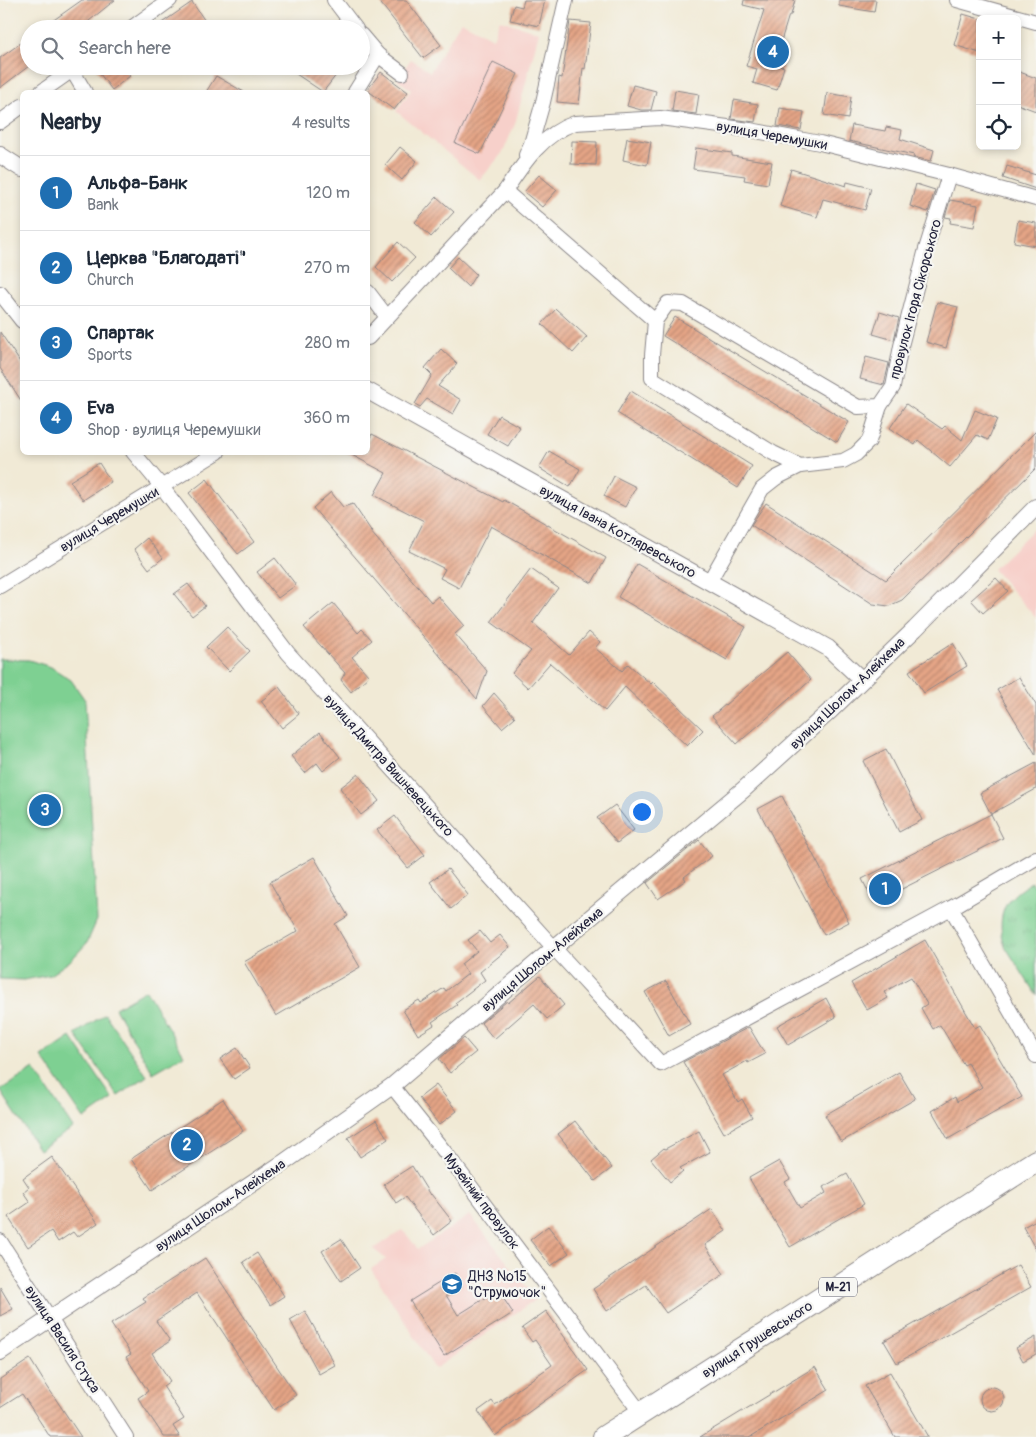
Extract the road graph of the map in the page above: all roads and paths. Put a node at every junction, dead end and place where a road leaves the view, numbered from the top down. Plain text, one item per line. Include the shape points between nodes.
1 (170, 0) edge
2 (334, 0) edge
3 (566, 0) edge
4 (957, 0) edge
5 (142, 20) edge
6 (349, 20) edge
7 (1036, 22) edge
8 (370, 46) edge
9 (378, 55) junction
10 (370, 68) edge
11 (402, 73) dead end
12 (65, 75) edge
13 (78, 75) edge
14 (366, 75) edge
15 (44, 90) edge
16 (84, 90) edge
17 (356, 90) edge
18 (20, 107) edge
19 (0, 122) edge
20 (0, 155) edge
21 (20, 168) edge
22 (519, 170) junction
23 (949, 176) junction
24 (505, 191) junction
25 (1036, 200) edge
26 (0, 293) edge
27 (370, 294) edge
28 (388, 317) junction
29 (20, 318) edge
30 (655, 321) junction
31 (370, 336) edge
32 (370, 392) edge
33 (880, 406) junction
34 (135, 455) edge
35 (213, 455) edge
36 (800, 466) junction
37 (162, 487) junction
38 (1036, 508) edge
39 (709, 582) junction
40 (0, 586) edge
41 (861, 679) junction
42 (1036, 858) edge
43 (951, 908) junction
44 (554, 948) junction
45 (1036, 1056) edge
46 (392, 1086) junction
47 (1036, 1160) edge
48 (0, 1241) edge
49 (50, 1319) junction
50 (0, 1352) edge
51 (641, 1413) junction
52 (126, 1437) edge
53 (604, 1437) edge

1 - 5 street
2 - 6 street
3 - 22 street, вулиця Черемушки via 536,127
4 - 7 street
8 - 9 street
9 - 10 street
9 - 11 street
12 - 15 street
13 - 16 street
14 - 17 street
18 - 19 street
20 - 21 street
22 - 23 street, вулиця Черемушки via 550,135 575,123 660,118 820,143
22 - 24 street, вулиця Черемушки
23 - 25 street, вулиця Черемушки
23 - 33 street, провулок Ігоря Сікорського via 926,249 892,387
24 - 28 street, вулиця Черемушки
24 - 30 street
26 - 29 street
27 - 28 street
28 - 31 street, вулиця Черемушки
30 - 33 street via 668,303 683,304 858,407
30 - 36 street via 652,378 773,453
32 - 39 street, вулиця Івана Котляревського
33 - 36 street, провулок Ігоря Сікорського via 869,441 856,454 843,461
34 - 37 street, вулиця Дмитра Вишневецького
35 - 37 street, вулиця Черемушки
36 - 39 street via 762,489
37 - 40 street, вулиця Черемушки
37 - 44 street, вулиця Дмитра Вишневецького via 288,653
38 - 41 street, вулиця Шолом-Алейхема
39 - 41 street, вулиця Івана Котляревського via 828,648
41 - 44 street, вулиця Шолом-Алейхема via 743,790
42 - 43 street
43 - 44 street, вулиця Дмитра Вишневецького via 661,1064
43 - 45 street
44 - 46 street, вулиця Шолом-Алейхема
46 - 49 street, вулиця Шолом-Алейхема
46 - 51 street, Музейний провулок
47 - 51 highway, вулиця Грушевського / М-21
48 - 49 street, вулиця Василя Стуса
49 - 50 street, вулиця Шолом-Алейхема
49 - 52 street, вулиця Василя Стуса
51 - 53 highway, вулиця Грушевського / М-21

